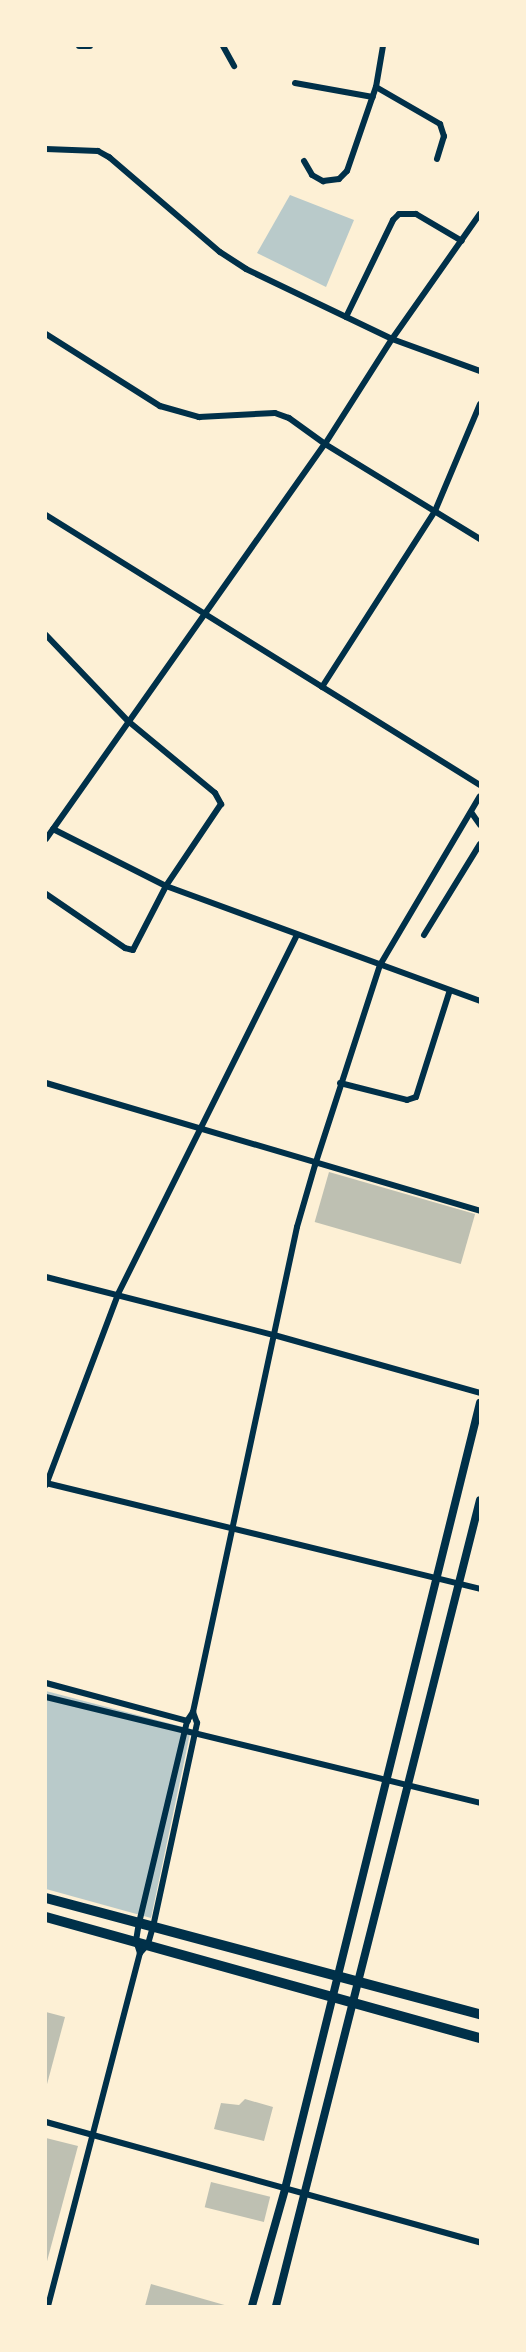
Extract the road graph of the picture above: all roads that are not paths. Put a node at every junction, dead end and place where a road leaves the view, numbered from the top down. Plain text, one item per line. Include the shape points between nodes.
1 (79, 46) edge
2 (90, 46) edge
3 (223, 46) edge
4 (383, 46) edge
5 (234, 66) dead end
6 (295, 83) dead end
7 (376, 87) junction
8 (373, 97) junction
9 (46, 149) edge
10 (437, 159) dead end
11 (304, 161) dead end
12 (481, 215) edge
13 (461, 241) junction
14 (346, 317) junction
15 (46, 334) edge
16 (393, 338) junction
17 (481, 371) edge
18 (481, 404) edge
19 (325, 444) junction
20 (435, 510) junction
21 (46, 515) edge
22 (481, 539) edge
23 (205, 614) junction
24 (46, 635) edge
25 (322, 687) junction
26 (128, 721) junction
27 (481, 785) edge
28 (481, 796) edge
29 (471, 812) junction
30 (481, 825) edge
31 (53, 829) junction
32 (46, 839) edge
33 (481, 844) edge
34 (166, 886) junction
35 (46, 894) edge
36 (424, 935) dead end
37 (296, 937) junction
38 (380, 965) junction
39 (450, 990) junction
40 (481, 1001) edge
41 (46, 1083) edge
42 (340, 1083) junction
43 (201, 1131) junction
44 (315, 1165) junction
45 (481, 1210) edge
46 (46, 1276) edge
47 (118, 1294) junction
48 (274, 1335) junction
49 (481, 1393) edge
50 (481, 1403) edge
51 (46, 1484) edge
52 (481, 1500) edge
53 (231, 1530) junction
54 (434, 1578) junction
55 (461, 1584) junction
56 (481, 1589) edge
57 (46, 1683) edge
58 (46, 1697) edge
59 (193, 1712) junction
60 (187, 1721) junction
61 (197, 1723) junction
62 (185, 1732) junction
63 (194, 1734) junction
64 (387, 1778) junction
65 (411, 1784) junction
66 (481, 1802) edge
67 (162, 1828) junction
68 (174, 1830) junction
69 (46, 1898) edge
70 (46, 1917) edge
71 (139, 1923) junction
72 (153, 1927) junction
73 (136, 1941) junction
74 (148, 1944) junction
75 (140, 1953) junction
76 (338, 1975) junction
77 (357, 1979) junction
78 (332, 1996) junction
79 (352, 2001) junction
80 (481, 2014) edge
81 (481, 2038) edge
82 (46, 2122) edge
83 (94, 2134) junction
84 (285, 2189) junction
85 (303, 2193) junction
86 (481, 2242) edge
87 (48, 2306) edge
88 (252, 2306) edge
89 (276, 2306) edge

1 - 2 street
3 - 5 street
4 - 7 street
6 - 8 street
7 - 8 street
7 - 10 street via 440,124 444,136
8 - 11 street via 347,171 339,179 323,181 312,175
9 - 14 street via 98,151 109,157 220,252
12 - 13 street
13 - 14 street via 416,214 399,214
13 - 16 street
14 - 16 street
15 - 19 street via 160,405 199,417 282,415
16 - 17 street
16 - 19 street
18 - 20 street
19 - 20 street
19 - 23 street
20 - 22 street
20 - 25 street
21 - 23 street
23 - 25 street
23 - 26 street
24 - 26 street
25 - 27 street
26 - 31 street
26 - 34 street via 215,793 221,804
28 - 29 street
29 - 30 street
29 - 38 street
31 - 32 street
31 - 34 street
33 - 36 street
34 - 35 street via 133,950
34 - 37 street
37 - 38 street
37 - 43 street
38 - 39 street
38 - 42 street
39 - 40 street
39 - 42 street via 413,1100
41 - 43 street
42 - 44 street
43 - 44 street
43 - 47 street
44 - 45 street
44 - 48 street
46 - 47 street
47 - 48 street
47 - 51 street
48 - 49 street
48 - 53 street
50 - 54 street
51 - 53 street
52 - 55 street
53 - 54 street
53 - 59 street
54 - 55 street
54 - 64 street
55 - 56 street
55 - 65 street
57 - 60 street
58 - 62 street
59 - 60 street
59 - 61 street
60 - 61 street
60 - 62 street
61 - 63 street
62 - 63 street
62 - 67 street
63 - 64 street
63 - 68 street
64 - 65 street
64 - 76 street
65 - 66 street
65 - 77 street
67 - 68 street
67 - 71 street
68 - 72 street
69 - 71 main road
70 - 73 main road
71 - 72 main road
71 - 73 street
72 - 74 street
72 - 76 main road
73 - 74 main road
73 - 75 street
74 - 75 street
74 - 78 main road
75 - 83 street
76 - 77 main road
76 - 78 street
77 - 79 street
77 - 80 main road
78 - 79 main road
78 - 84 street
79 - 81 main road
79 - 85 street
82 - 83 street
83 - 84 street
83 - 87 street
84 - 85 street
84 - 88 street
85 - 86 street
85 - 89 street

